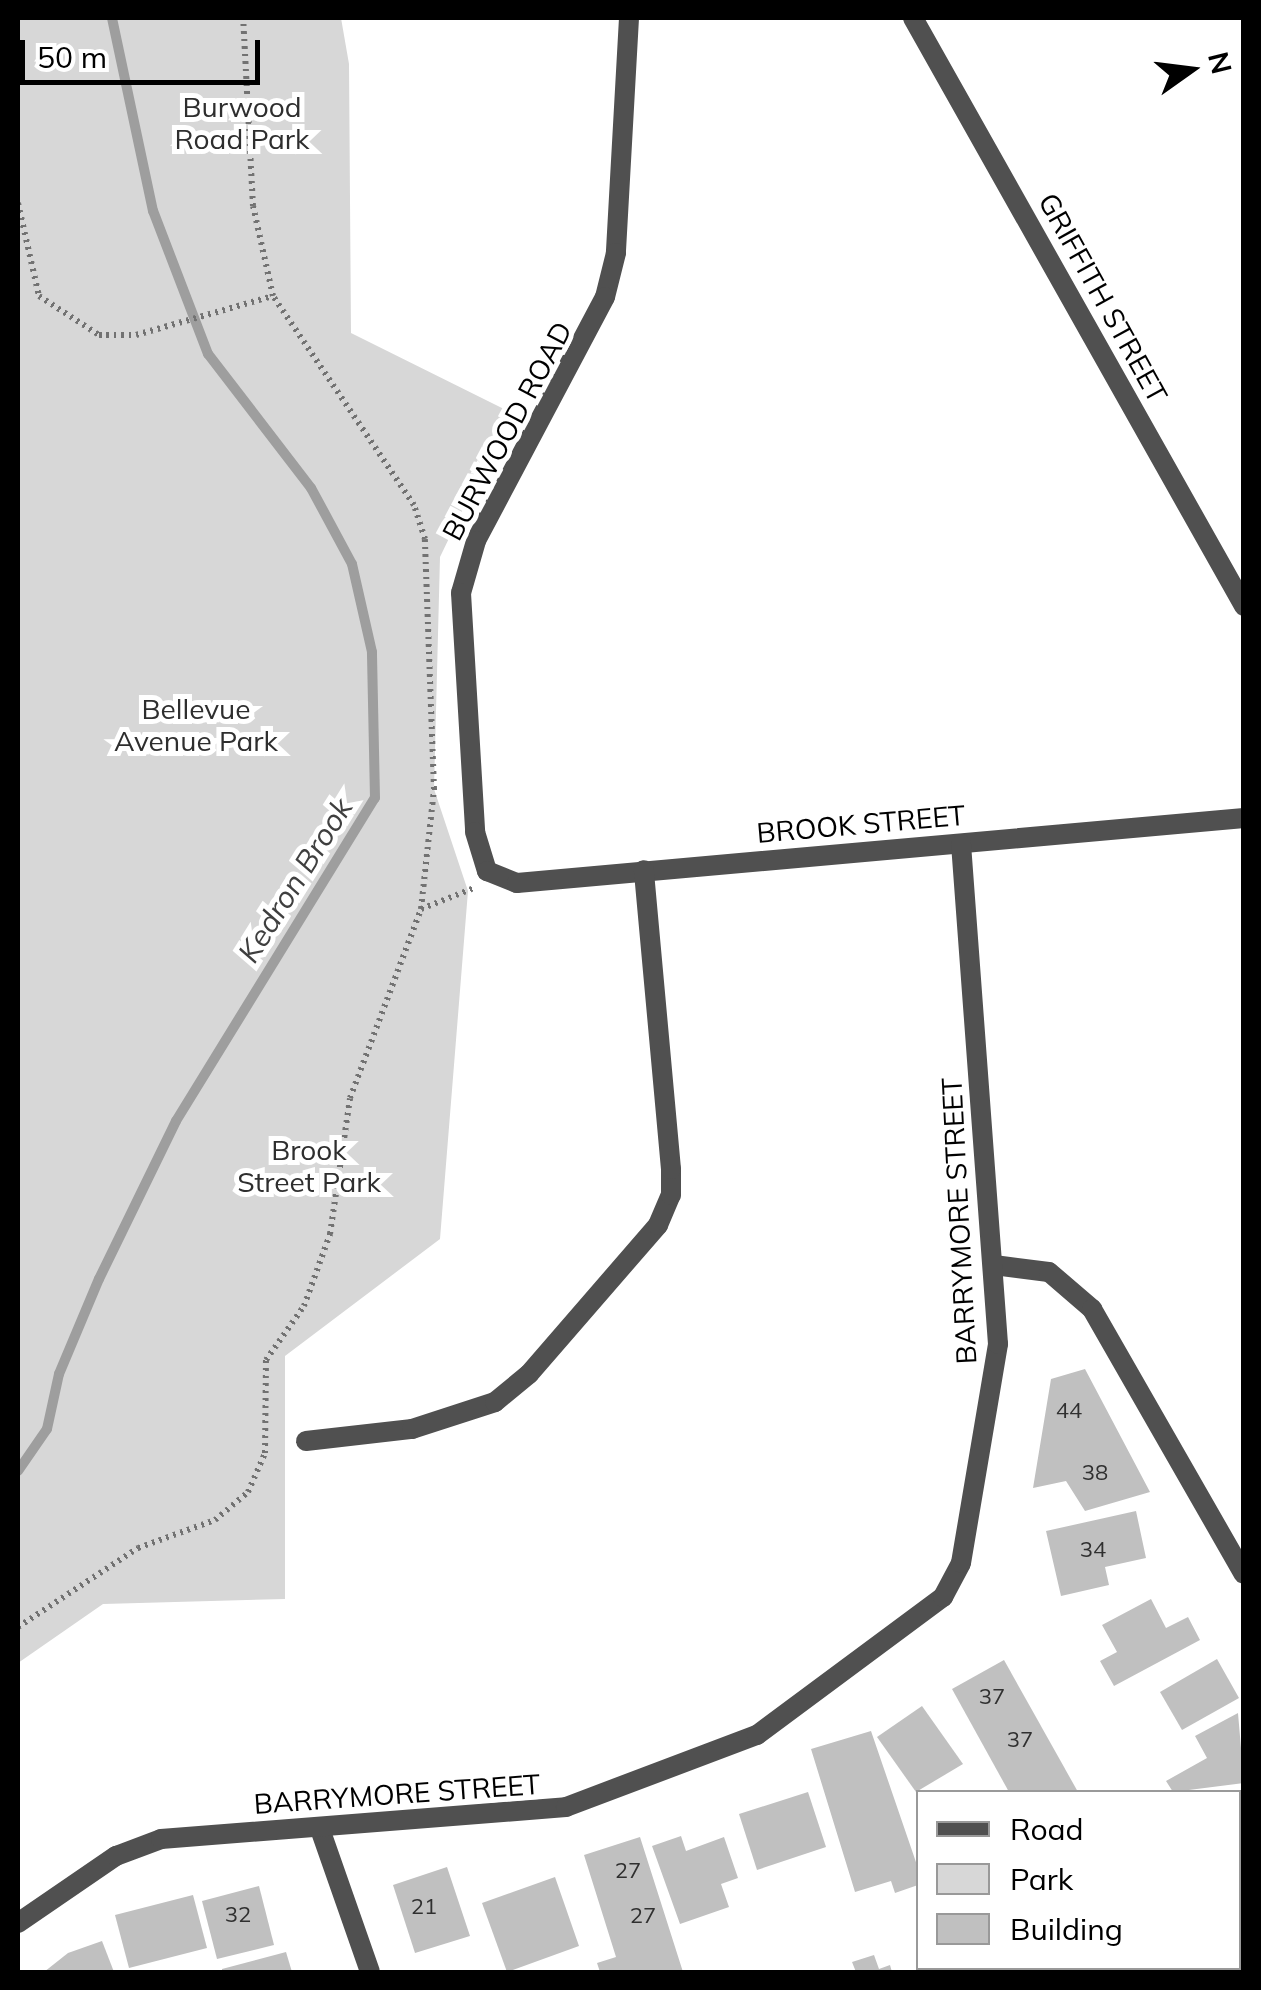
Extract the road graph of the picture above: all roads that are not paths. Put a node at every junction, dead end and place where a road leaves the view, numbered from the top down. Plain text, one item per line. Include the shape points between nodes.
1 (628, 18) edge
2 (913, 18) edge
3 (1244, 606) edge
4 (1244, 818) edge
5 (960, 844) junction
6 (644, 870) junction
7 (487, 871) joint
8 (994, 1265) junction
9 (306, 1441) dead end
10 (1244, 1574) edge
11 (320, 1829) junction
12 (18, 1923) edge
13 (370, 1972) edge

1 - 7 street, BURWOOD ROAD via 616,254 605,297 476,541 462,593 468,752
2 - 3 street, GRIFFITH STREET
4 - 5 street, BROOK STREET
5 - 6 street, BROOK STREET
5 - 8 street, BARRYMORE STREET
6 - 7 street, BROOK STREET via 518,883
6 - 9 street via 672,1169 672,1195 658,1226 529,1374 494,1402 412,1429
8 - 10 street via 1048,1272 1092,1310
8 - 11 street, BARRYMORE STREET via 996,1368 961,1563 934,1606 756,1734 566,1807
11 - 12 street, BARRYMORE STREET via 138,1846
11 - 13 street

